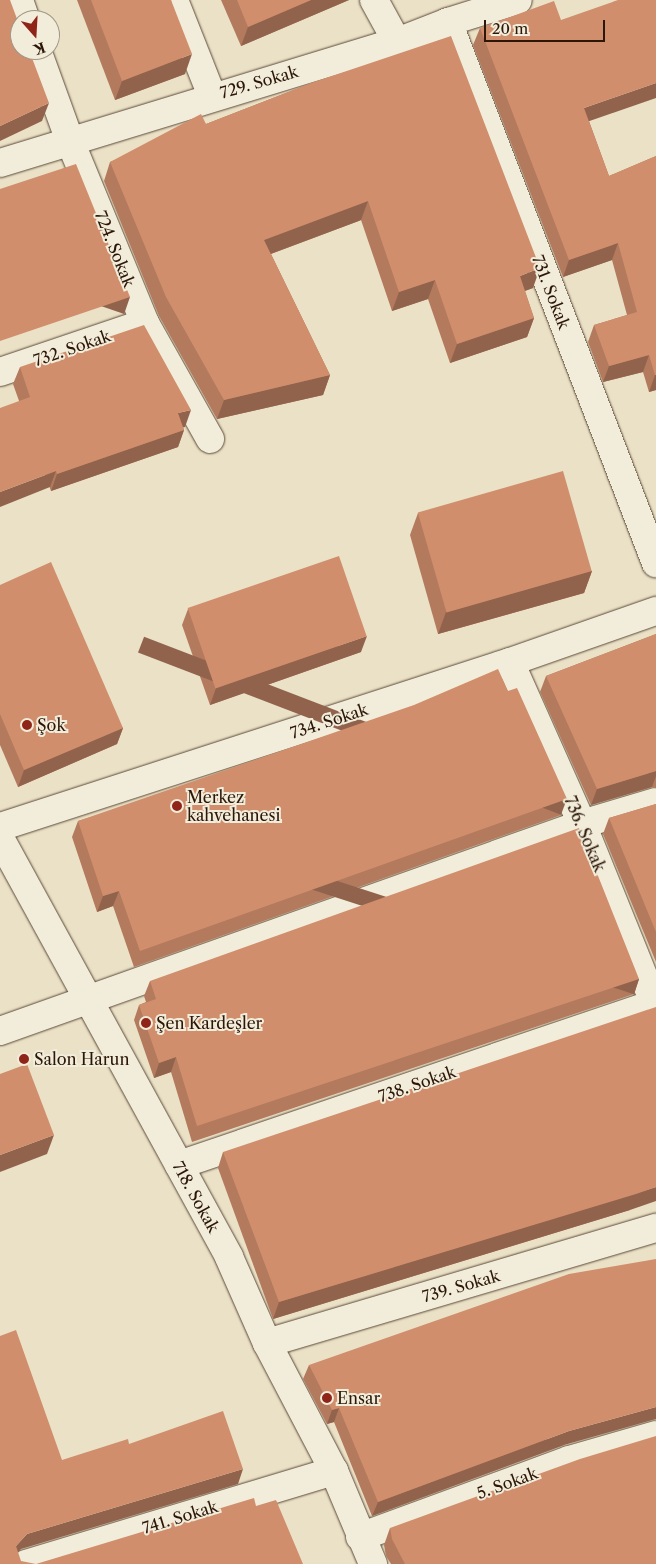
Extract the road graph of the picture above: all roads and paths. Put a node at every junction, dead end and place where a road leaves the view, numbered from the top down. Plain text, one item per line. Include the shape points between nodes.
1 (174, 0) edge
2 (374, 0) edge
3 (518, 0) edge
4 (448, 22) junction
5 (397, 42) junction
6 (41, 60) edge
7 (212, 96) junction
8 (70, 141) junction
9 (0, 163) edge
10 (145, 323) junction
11 (0, 372) edge
12 (210, 440) dead end
13 (656, 562) edge
14 (656, 611) edge
15 (510, 662) junction
16 (656, 802) edge
17 (582, 824) junction
18 (0, 827) edge
19 (0, 838) edge
20 (88, 1001) junction
21 (655, 1005) edge
22 (0, 1031) edge
23 (179, 1165) junction
24 (656, 1228) edge
25 (267, 1343) junction
26 (656, 1435) edge
27 (334, 1471) junction
28 (360, 1537) junction
29 (26, 1564) edge
30 (373, 1564) edge

1 - 7 street
2 - 5 street
3 - 4 street, 729. Sokak
4 - 5 street, 729. Sokak
4 - 13 street, 731. Sokak
5 - 7 street, 729. Sokak
6 - 8 street, 724. Sokak
7 - 8 street, 729. Sokak
8 - 9 street, 729. Sokak
8 - 10 street, 724. Sokak
10 - 11 street, 732. Sokak
10 - 12 street, 724. Sokak
14 - 15 street, 734. Sokak
15 - 17 street, 736. Sokak
15 - 18 street, 734. Sokak
16 - 17 street
17 - 20 street
17 - 21 street, 736. Sokak
19 - 20 street, 718. Sokak
20 - 22 street
20 - 23 street, 718. Sokak
21 - 23 street, 738. Sokak
23 - 25 street, 718. Sokak via 229,1257
24 - 25 street, 739. Sokak
25 - 27 street, 718. Sokak
26 - 28 street, 5. Sokak via 569,1460
27 - 28 street, 718. Sokak
27 - 29 street, 741. Sokak
28 - 30 street, 718. Sokak

